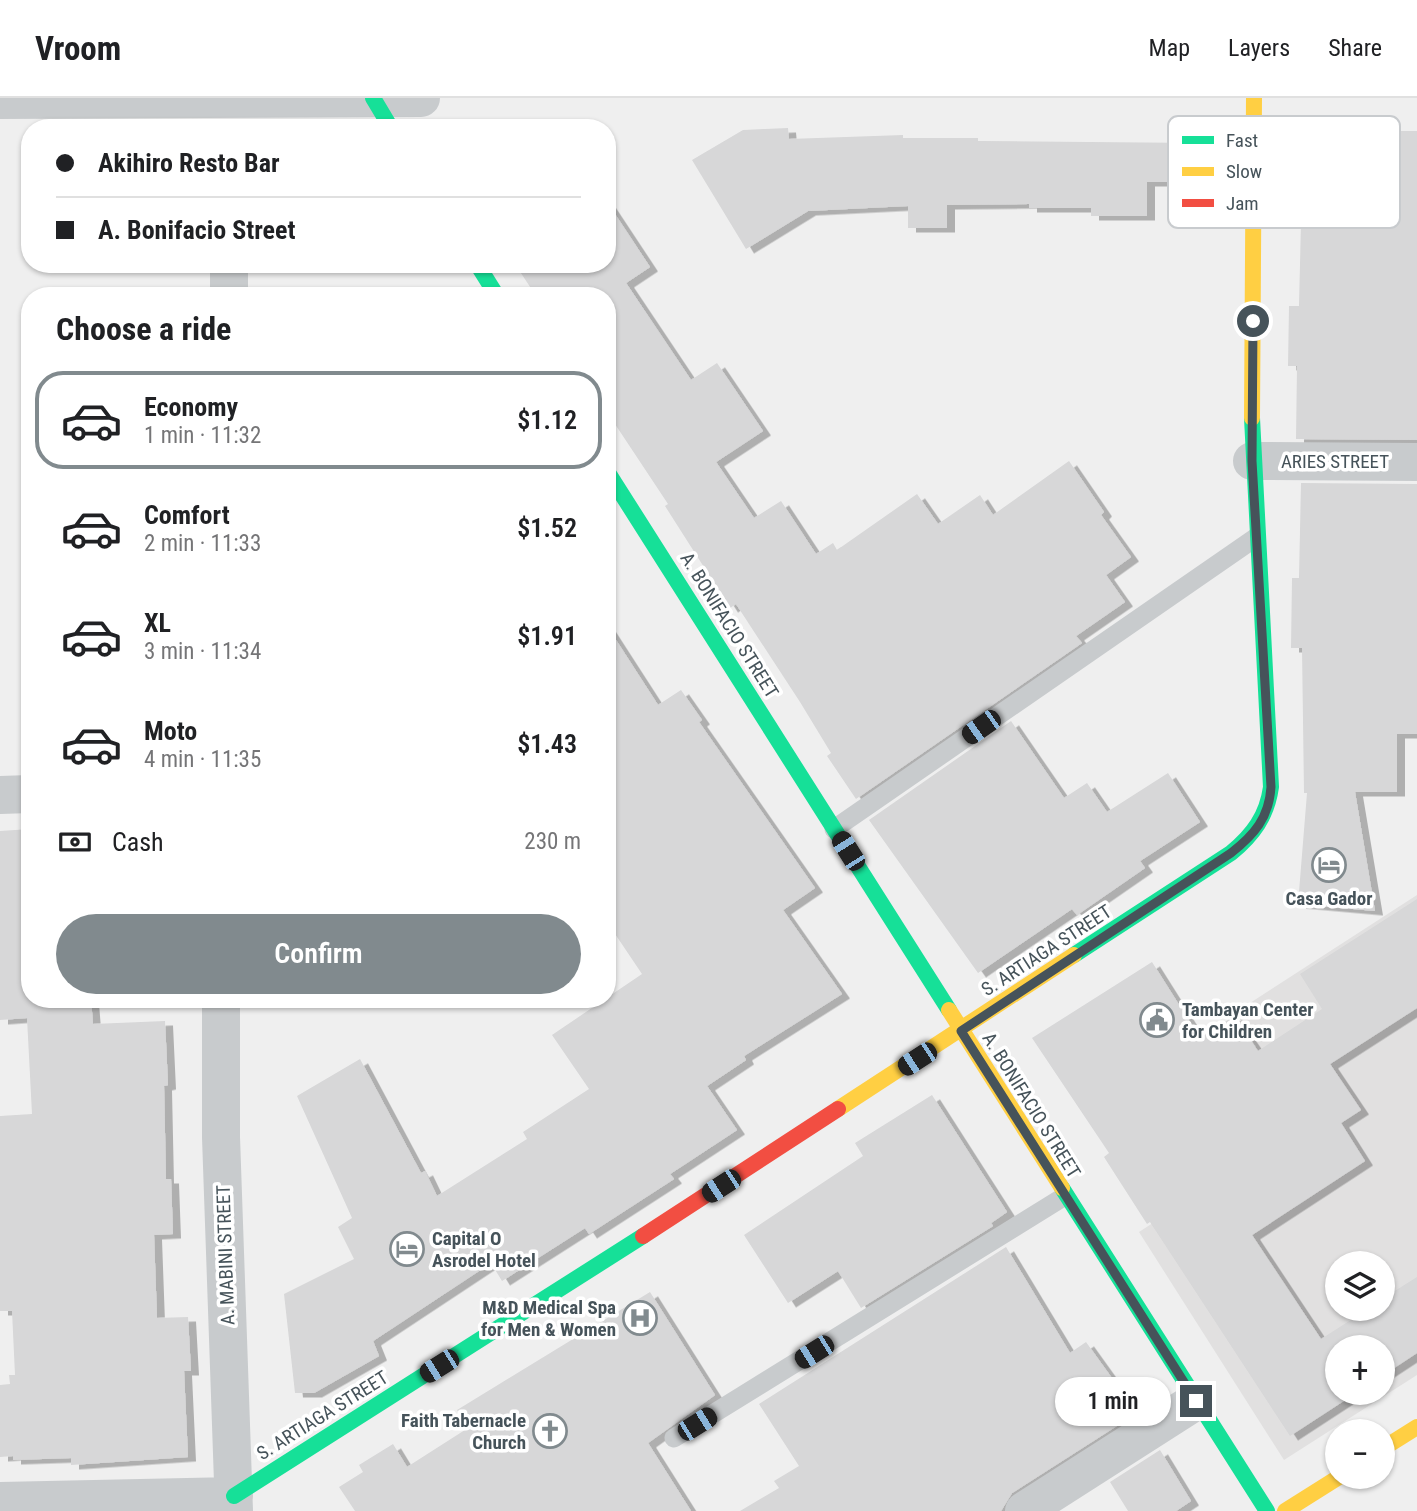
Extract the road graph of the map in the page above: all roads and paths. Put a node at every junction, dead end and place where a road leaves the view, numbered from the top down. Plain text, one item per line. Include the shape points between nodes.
1 (373, 98) edge
2 (421, 98) edge
3 (1254, 98) edge
4 (0, 100) edge
5 (233, 109) edge
6 (1254, 116) edge
7 (386, 119) edge
8 (1253, 228) edge
9 (1252, 461) junction
10 (1417, 462) edge
11 (616, 485) edge
12 (1255, 538) junction
13 (21, 794) edge
14 (0, 795) edge
15 (834, 829) junction
16 (220, 1008) edge
17 (961, 1031) junction
18 (1065, 1196) junction
19 (1196, 1401) junction
20 (1417, 1427) edge
21 (674, 1438) dead end
22 (1395, 1441) edge
23 (1325, 1486) edge
24 (0, 1501) edge
25 (234, 1503) edge
26 (1024, 1511) edge
27 (1267, 1511) edge
28 (1285, 1511) edge

1 - 2 street
1 - 5 street
1 - 7 street
3 - 6 street, S. ARTIAGA STREET
4 - 5 street
8 - 9 street, S. ARTIAGA STREET
9 - 10 street, ARIES STREET
9 - 12 street, S. ARTIAGA STREET
11 - 15 street, A. BONIFACIO STREET
12 - 15 lane
12 - 17 street, S. ARTIAGA STREET via 1271,787 1265,817 1231,853
13 - 14 street
15 - 17 street, A. BONIFACIO STREET
16 - 25 street, A. MABINI STREET
17 - 18 street, A. BONIFACIO STREET
17 - 25 street, S. ARTIAGA STREET
18 - 19 street, A. BONIFACIO STREET
18 - 21 lane
19 - 26 street
19 - 27 street, A. BONIFACIO STREET
20 - 22 street
23 - 28 street
24 - 25 street

